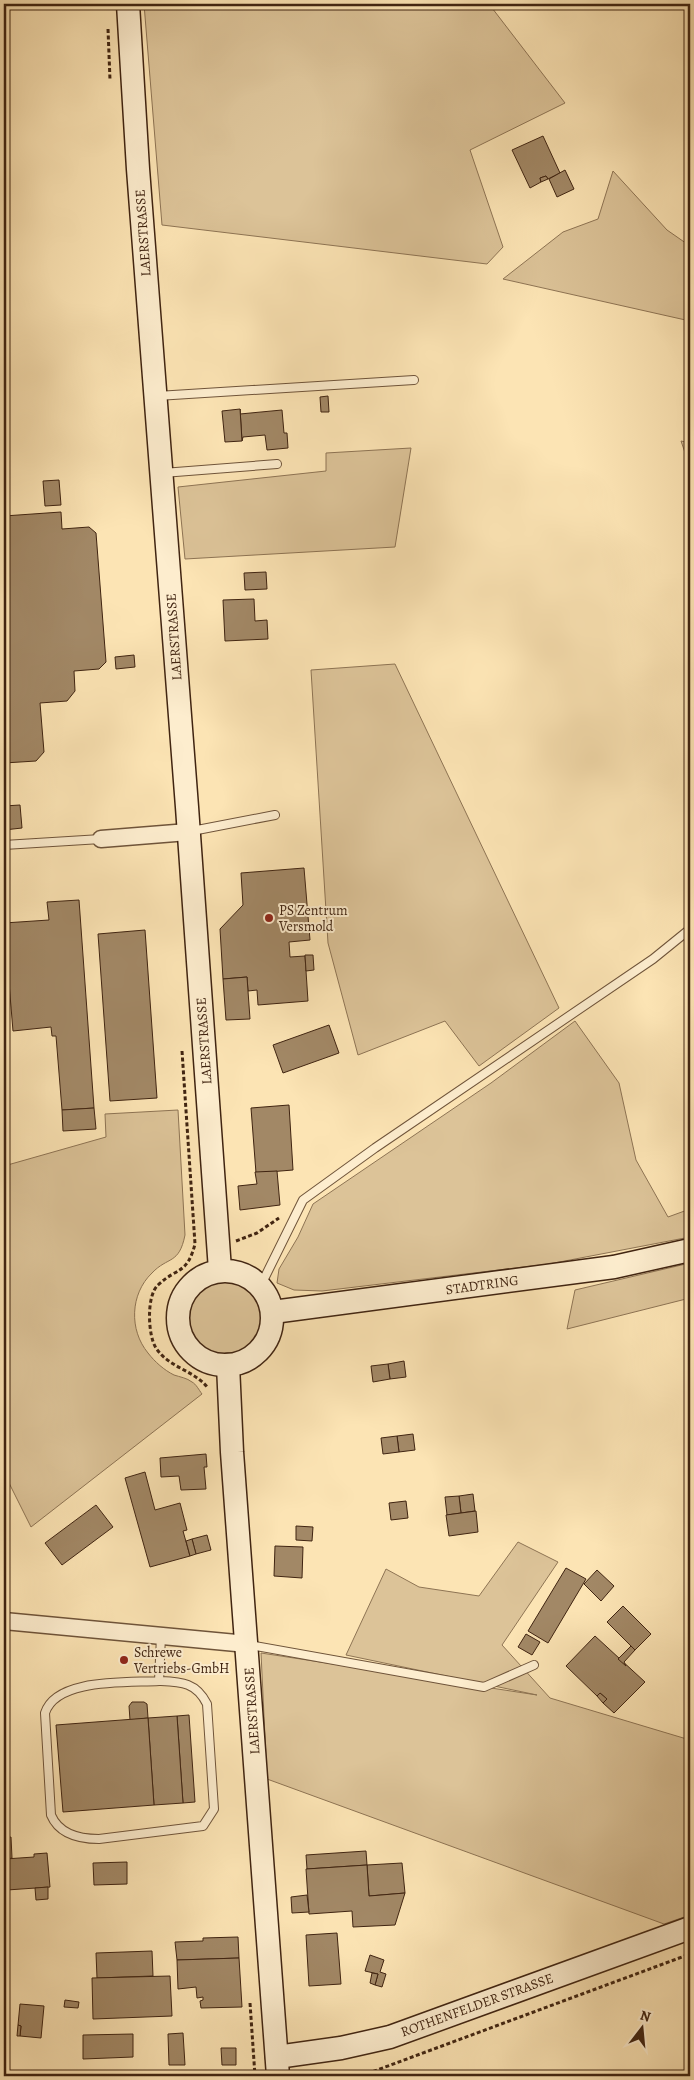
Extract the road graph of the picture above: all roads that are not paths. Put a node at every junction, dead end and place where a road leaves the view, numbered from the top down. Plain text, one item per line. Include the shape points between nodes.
1 (128, 4) edge
2 (414, 380) dead end
3 (155, 396) junction
4 (277, 464) dead end
5 (161, 473) junction
6 (276, 815) dead end
7 (188, 832) junction
8 (101, 839) joint
9 (4, 845) edge
10 (690, 928) edge
11 (690, 1250) edge
12 (220, 1270) junction
13 (261, 1285) junction
14 (273, 1312) junction
15 (228, 1365) junction
16 (4, 1621) edge
17 (161, 1636) junction
18 (247, 1644) junction
19 (534, 1665) dead end
20 (159, 1681) junction
21 (690, 1928) edge
22 (278, 2067) edge

1 - 3 main road, LAERSTRASSE
2 - 3 lane
3 - 5 main road, LAERSTRASSE
4 - 5 lane
5 - 7 main road, LAERSTRASSE
6 - 7 lane
7 - 8 street
7 - 12 main road, LAERSTRASSE
8 - 9 lane
10 - 13 lane via 653,959 303,1200
11 - 14 main road, STADTRING via 614,1267
12 - 13 main road via 243,1274
12 - 15 main road via 191,1284 182,1298 179,1327 191,1351 215,1364
13 - 14 main road via 270,1299
14 - 15 main road via 270,1334 262,1350 246,1361
15 - 18 main road, LAERSTRASSE
16 - 17 street
17 - 18 street
17 - 20 lane
18 - 19 lane via 484,1687
18 - 22 main road, LAERSTRASSE
20 - 20 lane via 192,1686 202,1693 207,1704 214,1809 209,1821 204,1826 99,1839 86,1839 54,1824 50,1815 47,1706 63,1692 78,1687
21 - 22 main road, ROTHENFELDER STRASSE via 390,2037

